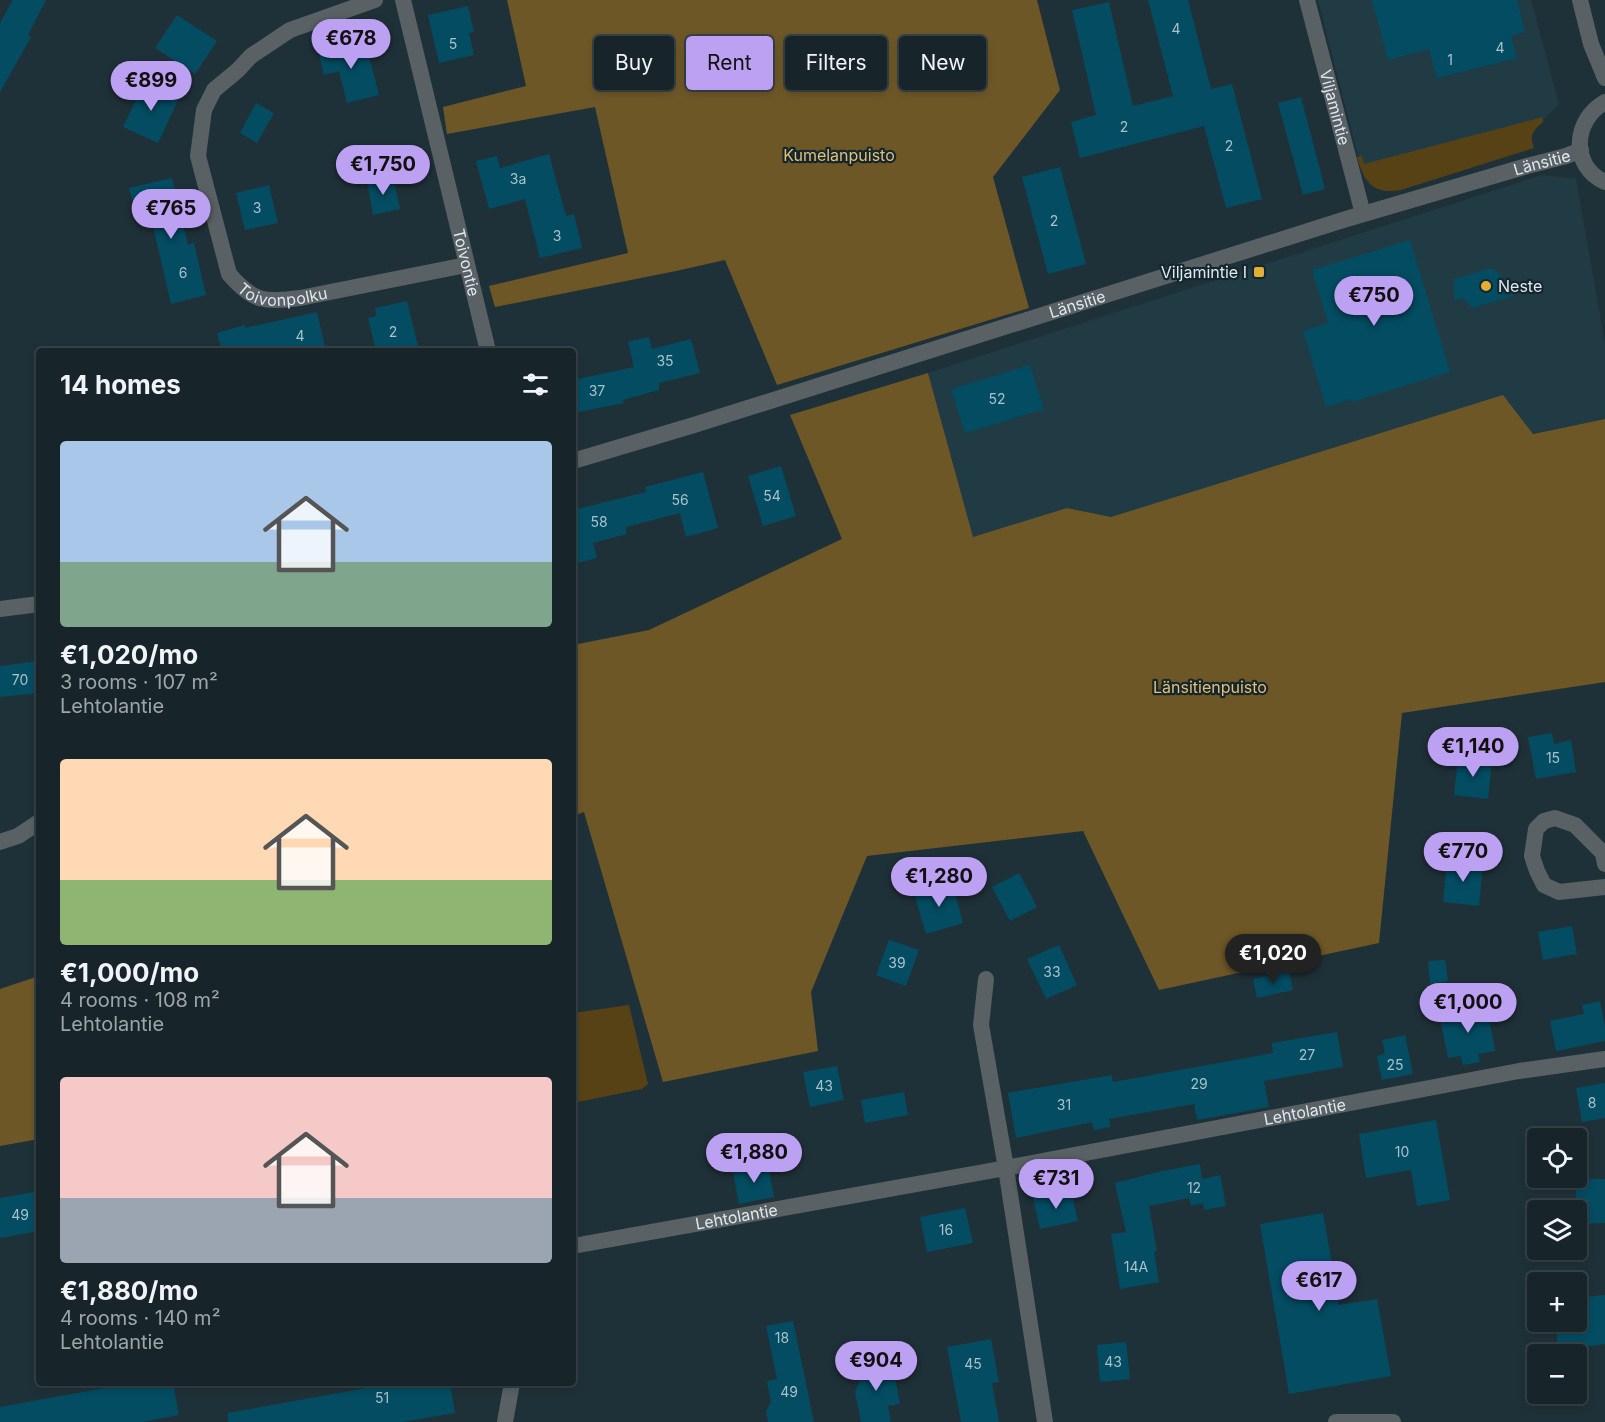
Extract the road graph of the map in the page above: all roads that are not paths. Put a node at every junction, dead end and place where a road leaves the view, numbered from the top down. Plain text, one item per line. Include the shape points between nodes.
1 (375, 0) edge
2 (404, 0) edge
3 (1306, 0) edge
4 (1580, 0) edge
5 (1605, 78) edge
6 (1605, 102) edge
7 (1581, 150) junction
8 (1605, 182) edge
9 (1363, 214) junction
10 (466, 265) junction
11 (487, 348) edge
12 (576, 460) edge
13 (36, 604) edge
14 (0, 609) edge
15 (36, 824) edge
16 (0, 842) edge
17 (1605, 864) edge
18 (1605, 887) edge
19 (986, 980) dead end
20 (1605, 1059) edge
21 (1006, 1168) junction
22 (576, 1245) edge
23 (511, 1386) edge
24 (505, 1422) edge
25 (1045, 1422) edge
26 (1336, 1422) edge
27 (1393, 1422) edge

1 - 10 street, Toivonpolku via 290,30 251,56 214,90 204,110 198,156 229,274 242,289 258,298 279,300
2 - 10 street, Toivontie
3 - 9 street, Viljamintie
4 - 5 street via 1591,45
6 - 7 street via 1588,117 1582,129
7 - 8 street via 1588,169
7 - 9 street, Länsitie
9 - 12 street, Länsitie
10 - 11 street, Toivontie
13 - 14 street
15 - 16 street
17 - 18 street via 1603,854 1575,825 1555,818 1536,829 1532,856 1544,885 1558,891
19 - 21 street via 981,1025
20 - 21 street, Lehtolantie via 1520,1071
21 - 22 street, Lehtolantie
21 - 25 street
23 - 24 street
26 - 27 street

